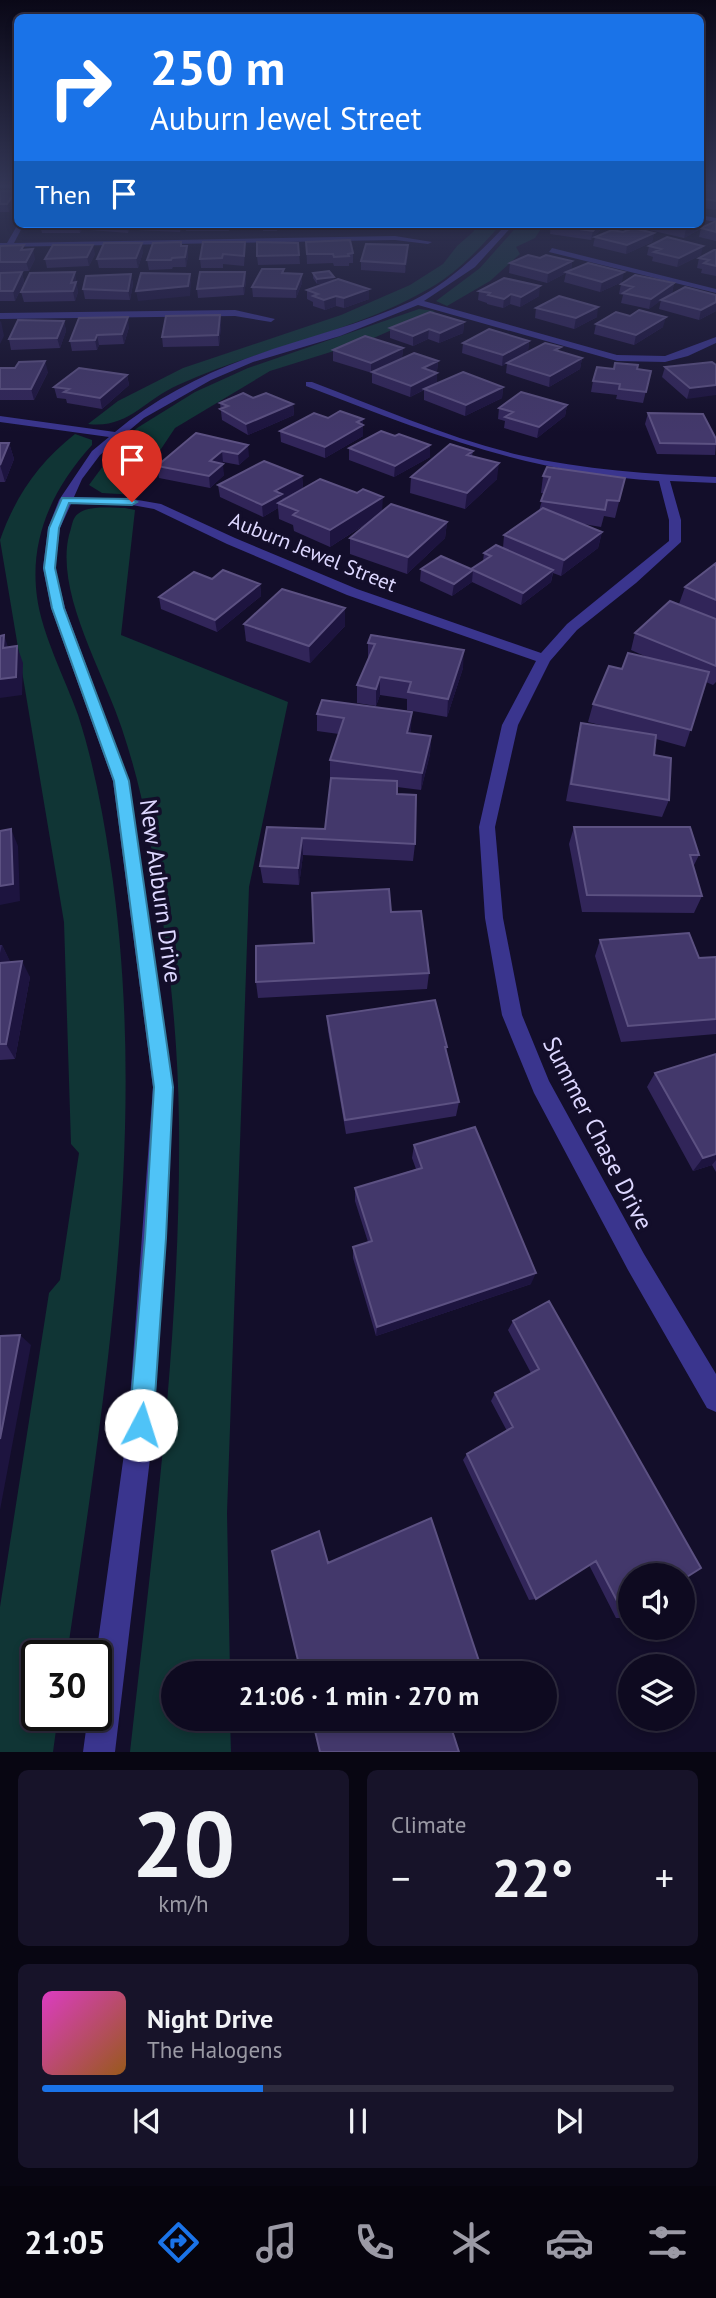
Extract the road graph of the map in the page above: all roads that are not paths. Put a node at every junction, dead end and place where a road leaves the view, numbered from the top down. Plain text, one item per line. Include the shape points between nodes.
1 (466, 269) edge
2 (627, 269) edge
3 (716, 291) edge
4 (417, 302) junction
5 (0, 316) edge
6 (271, 319) dead end
7 (716, 340) edge
8 (309, 384) dead end
9 (0, 419) edge
10 (116, 435) junction
11 (664, 478) junction
12 (716, 480) edge
13 (65, 500) junction
14 (544, 659) junction
15 (716, 1399) edge
16 (99, 1752) edge

1 - 4 street, New Auburn Drive
2 - 3 street
4 - 7 street via 594,352 642,360 685,354
4 - 10 street, New Auburn Drive via 208,378 140,416
5 - 6 street via 235,313
8 - 11 street via 480,447 546,464
9 - 10 street
10 - 13 street, New Auburn Drive via 96,453
11 - 12 street
11 - 14 street, Summer Chase Drive via 675,520 675,542 572,627
13 - 14 street, Auburn Jewel Street via 157,506 352,592
13 - 16 street, New Auburn Drive via 54,528 49,568 58,608 121,781 163,1087 141,1425
14 - 15 street, Summer Chase Drive via 510,725 487,827 494,918 512,1015 541,1086

